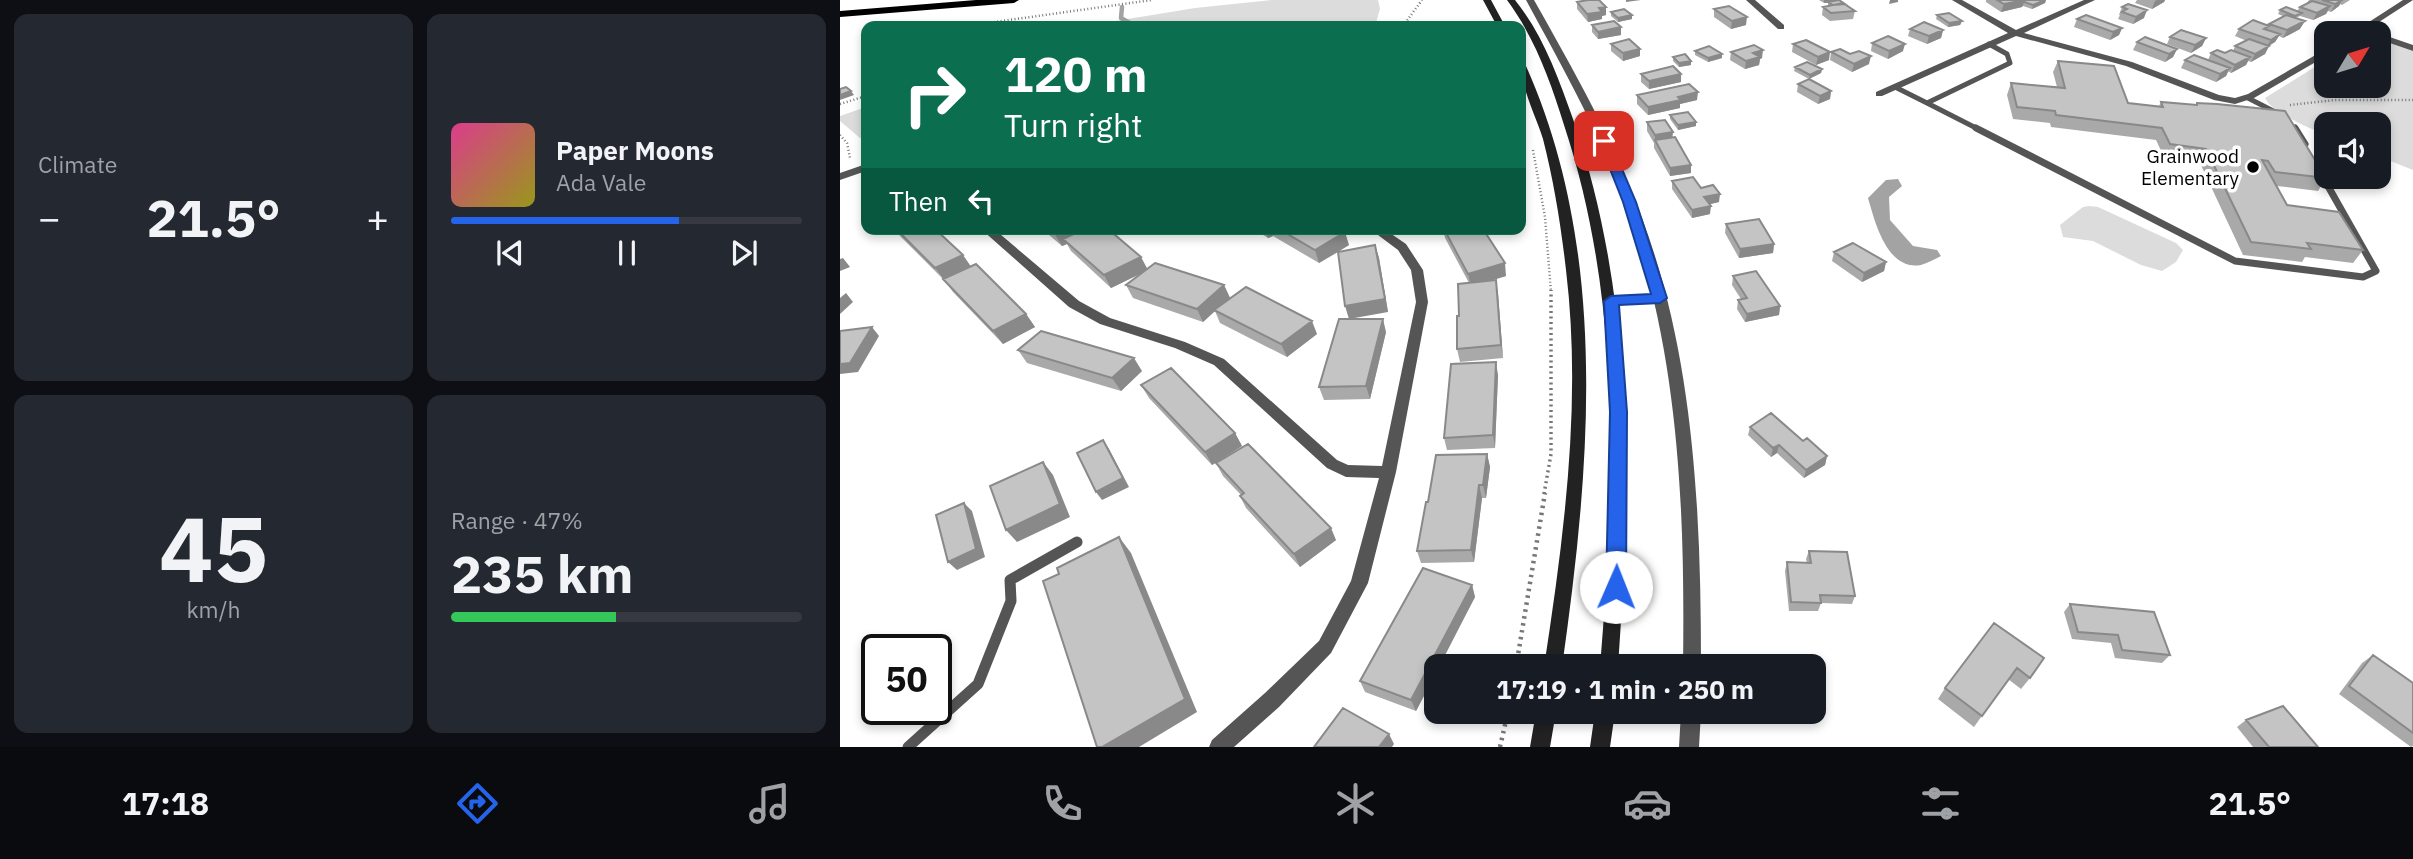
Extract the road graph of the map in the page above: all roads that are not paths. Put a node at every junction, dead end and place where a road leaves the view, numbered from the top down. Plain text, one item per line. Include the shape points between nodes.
1 (954, 0) edge
2 (1014, 0) edge
3 (1487, 0) edge
4 (1511, 0) edge
5 (1530, 0) edge
6 (1750, 0) edge
7 (1956, 0) edge
8 (2091, 0) edge
9 (2409, 0) edge
10 (840, 5) edge
11 (840, 14) edge
12 (1498, 21) edge
13 (1525, 21) edge
14 (2378, 21) edge
15 (1526, 22) edge
16 (1782, 27) dead end
17 (2014, 33) junction
18 (2391, 40) edge
19 (1989, 44) junction
20 (2413, 48) edge
21 (2314, 58) edge
22 (1526, 78) edge
23 (1895, 87) junction
24 (1879, 94) dead end
25 (2249, 97) junction
26 (1927, 103) junction
27 (2312, 157) edge
28 (861, 169) edge
29 (844, 176) edge
30 (2330, 189) edge
31 (994, 235) edge
32 (1385, 235) edge
33 (1660, 298) junction
34 (1611, 301) junction
35 (1388, 472) junction
36 (1077, 542) dead end
37 (1555, 654) edge
38 (1610, 654) edge
39 (1692, 654) edge
40 (1544, 724) edge
41 (1603, 724) edge
42 (1690, 724) edge
43 (908, 747) edge
44 (1220, 747) edge
45 (1540, 747) edge
46 (1600, 747) edge
47 (1689, 747) edge

1 - 10 main road
2 - 11 main road
3 - 12 main road
4 - 13 main road
5 - 33 street via 1614,161
6 - 16 street
7 - 17 street
8 - 17 street
9 - 14 street
15 - 34 main road via 1538,40 1576,139
17 - 19 street
17 - 25 street via 2129,64 2217,98 2235,101
18 - 20 street
19 - 23 street
19 - 26 lane via 2007,54 2010,63
21 - 25 street
22 - 37 main road via 1557,173 1580,346 1577,495
23 - 24 street
23 - 26 lane
25 - 27 lane via 2292,122
26 - 30 lane via 2235,261 2363,277 2372,274 2376,271
28 - 29 street
31 - 35 street via 1074,304 1105,321 1219,362 1332,464 1346,471
32 - 35 street via 1402,247 1417,270 1422,302
33 - 34 lane
33 - 39 street via 1675,374 1685,467
34 - 38 main road via 1619,412
35 - 44 street via 1359,583 1325,647
36 - 43 lane via 1010,580 1011,601 978,684
40 - 45 main road
41 - 46 main road
42 - 47 street

